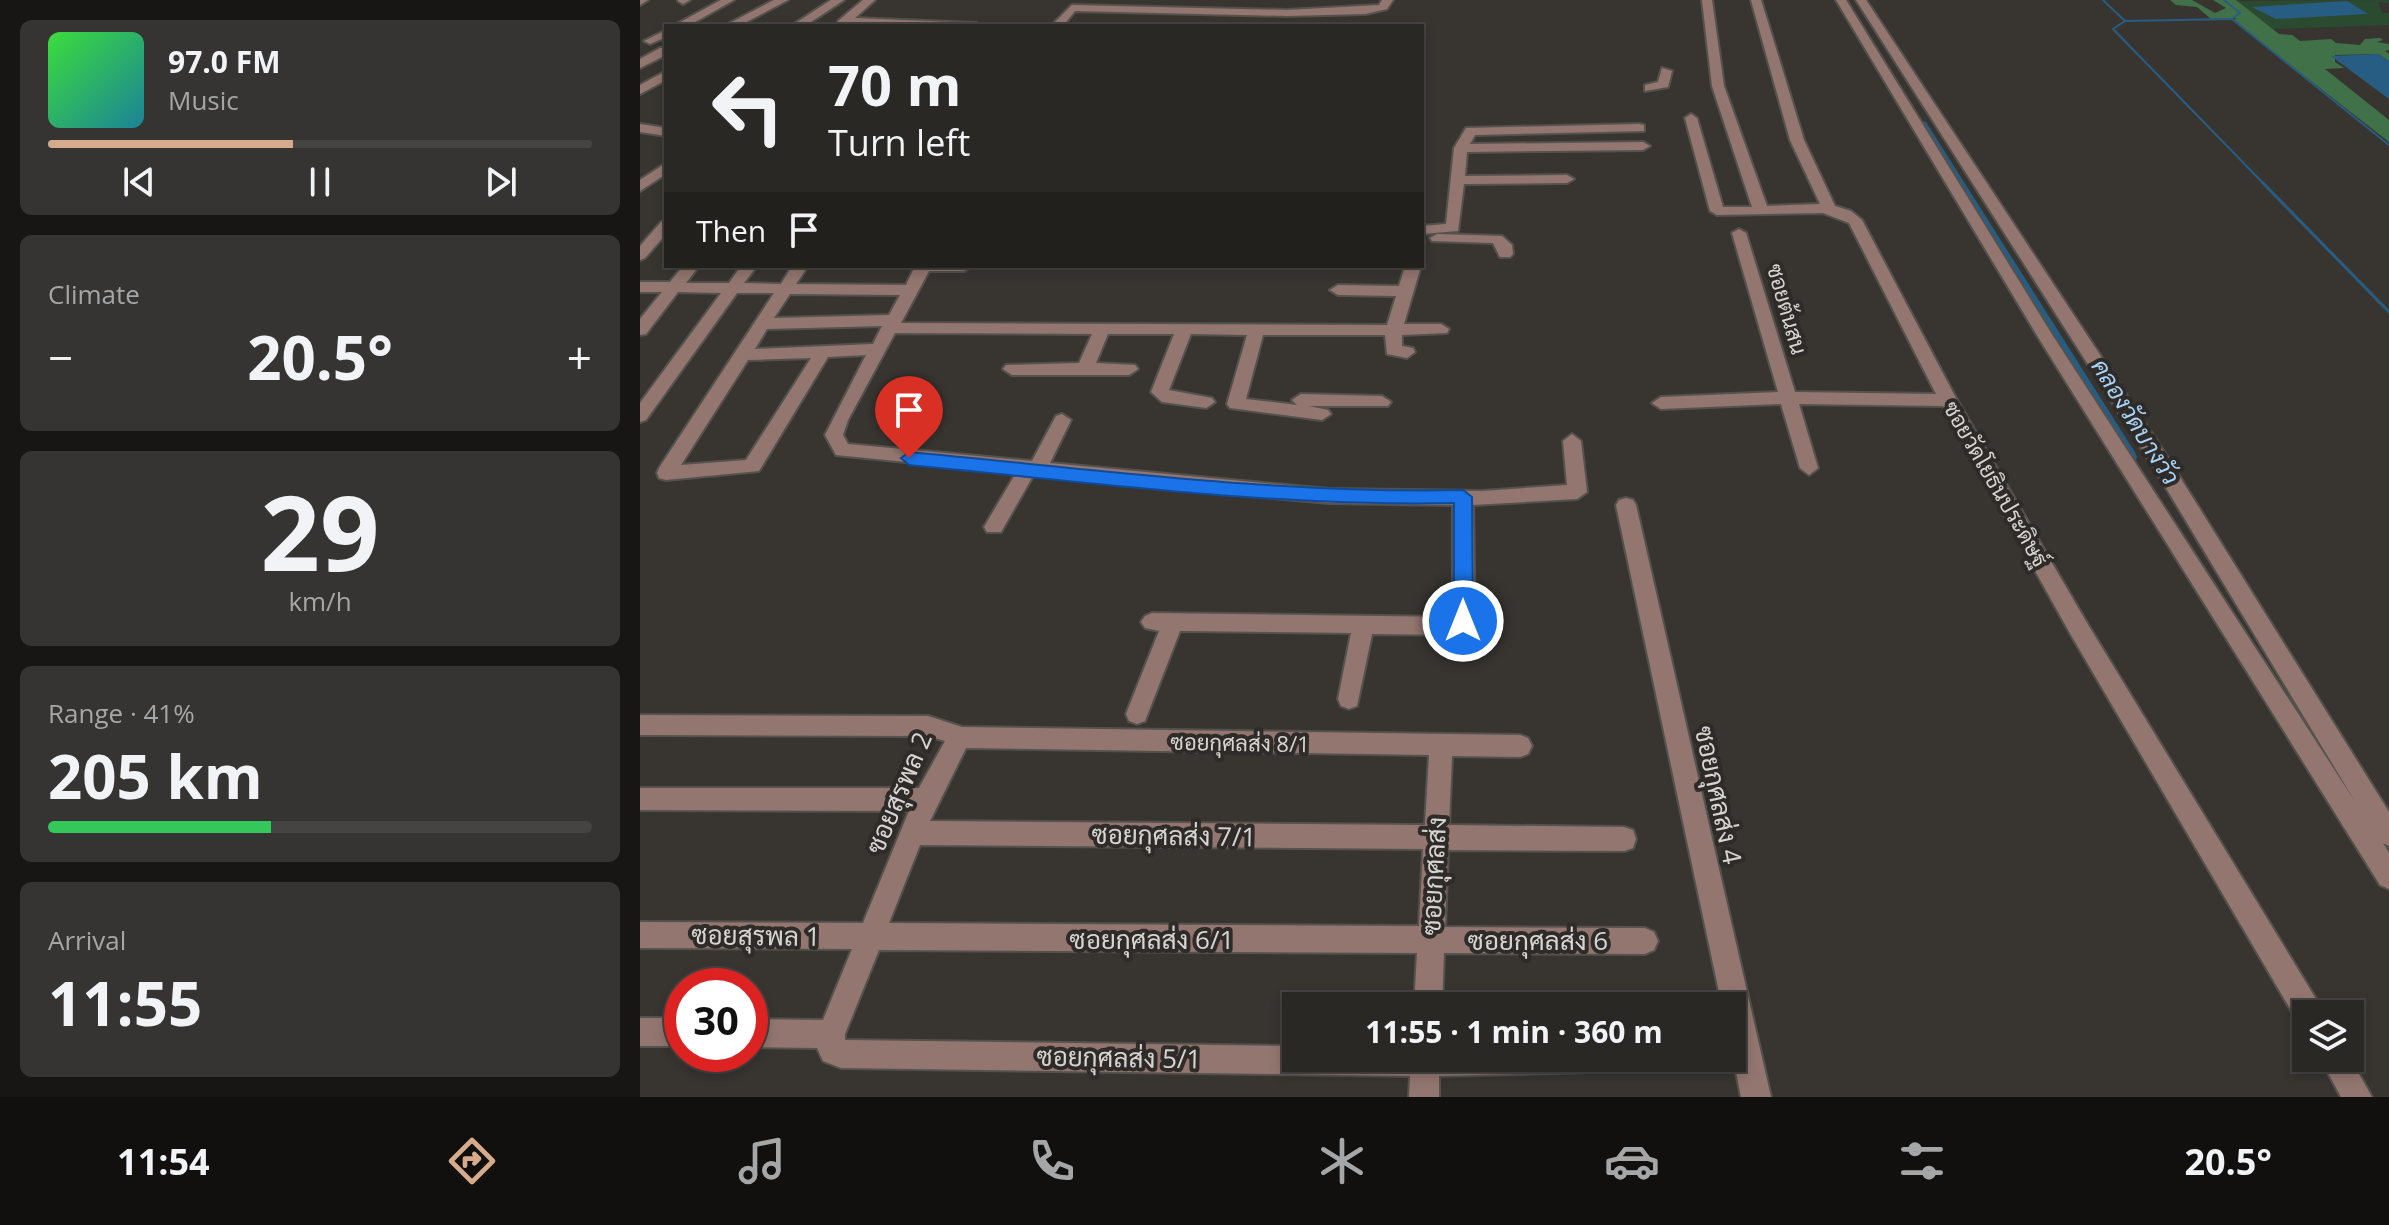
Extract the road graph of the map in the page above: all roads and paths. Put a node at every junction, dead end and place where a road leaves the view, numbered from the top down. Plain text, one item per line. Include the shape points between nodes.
1 (729, 0) edge
2 (762, 0) edge
3 (783, 0) edge
4 (839, 0) edge
5 (870, 0) edge
6 (1293, 0) edge
7 (1388, 0) edge
8 (1707, 0) edge
9 (1756, 0) edge
10 (1841, 0) edge
11 (1861, 0) edge
12 (1287, 13) junction
13 (752, 14) junction
14 (683, 24) edge
15 (734, 24) edge
16 (758, 24) edge
17 (800, 24) edge
18 (842, 24) edge
19 (1059, 24) edge
20 (664, 34) edge
21 (650, 41) dead end
22 (664, 51) dead end
23 (640, 64) edge
24 (1666, 71) dead end
25 (664, 76) edge
26 (1649, 88) dead end
27 (640, 90) edge
28 (1691, 118) dead end
29 (640, 128) edge
30 (1639, 128) dead end
31 (664, 132) edge
32 (1643, 146) dead end
33 (1461, 148) junction
34 (1722, 156) junction
35 (664, 169) edge
36 (1567, 179) dead end
37 (1457, 180) junction
38 (640, 187) edge
39 (1829, 209) junction
40 (1761, 211) junction
41 (664, 227) edge
42 (1739, 233) dead end
43 (1424, 235) edge
44 (1424, 235) edge
45 (1505, 254) dead end
46 (640, 255) edge
47 (689, 268) edge
48 (748, 268) edge
49 (799, 268) edge
50 (923, 268) edge
51 (1412, 268) edge
52 (640, 287) edge
53 (673, 288) junction
54 (732, 289) junction
55 (785, 290) junction
56 (910, 290) junction
57 (1338, 290) dead end
58 (1405, 291) junction
59 (762, 324) junction
60 (891, 324) junction
61 (1102, 329) junction
62 (1441, 329) dead end
63 (640, 330) edge
64 (1184, 330) junction
65 (1394, 330) junction
66 (1256, 331) junction
67 (878, 349) junction
68 (823, 351) junction
69 (1407, 352) dead end
70 (742, 355) junction
71 (1086, 368) junction
72 (1012, 369) dead end
73 (1129, 369) dead end
74 (1788, 398) junction
75 (1948, 400) junction
76 (1206, 402) dead end
77 (1382, 402) dead end
78 (1661, 403) dead end
79 (1289, 411) junction
80 (1322, 414) dead end
81 (640, 416) edge
82 (1062, 420) dead end
83 (1572, 441) dead end
84 (1809, 468) dead end
85 (1032, 469) junction
86 (1463, 497) junction
87 (1626, 505) dead end
88 (994, 527) dead end
89 (1363, 626) junction
90 (1349, 699) dead end
91 (1137, 714) dead end
92 (640, 725) edge
93 (959, 737) junction
94 (1520, 746) dead end
95 (1441, 747) junction
96 (640, 799) edge
97 (926, 800) junction
98 (913, 833) junction
99 (2389, 834) edge
100 (1435, 839) junction
101 (1624, 839) dead end
102 (2389, 876) edge
103 (640, 935) edge
104 (872, 938) junction
105 (1645, 941) dead end
106 (1431, 942) junction
107 (1429, 992) edge
108 (2301, 1000) edge
109 (640, 1032) edge
110 (664, 1032) edge
111 (768, 1033) edge
112 (831, 1034) junction
113 (1282, 1059) edge
114 (1425, 1072) edge
115 (2342, 1072) edge
116 (1424, 1097) edge
117 (1756, 1097) edge
118 (2357, 1097) edge

1 - 14 street
2 - 13 street
3 - 13 street
4 - 17 street
5 - 18 street
6 - 12 street
7 - 12 street via 1383,7 1365,11
8 - 34 street
9 - 39 street via 1797,140
10 - 102 street via 2046,337
11 - 99 street via 2161,463
12 - 19 street via 1072,8
13 - 15 street
13 - 16 street
20 - 21 street
22 - 23 street
24 - 26 street via 1664,84
25 - 27 street
28 - 34 street
29 - 31 street
30 - 33 street via 1480,129 1467,134
32 - 33 street
33 - 37 street
34 - 40 street
34 - 40 street via 1718,212
35 - 38 street
36 - 37 street
37 - 43 street via 1453,228
39 - 40 street
39 - 75 street, ซอยวัดโยธินประดิษฐ์ via 1855,220
41 - 46 street
42 - 74 street, ซอยต้นสน
44 - 45 street via 1497,239
47 - 53 street
48 - 54 street
49 - 55 street
50 - 56 street
51 - 58 street
52 - 53 street
53 - 54 street
53 - 63 street
54 - 55 street
54 - 81 street
55 - 56 street
55 - 59 street
56 - 60 street
57 - 58 street
58 - 65 street
59 - 60 street
59 - 70 street
60 - 61 street
60 - 67 street
61 - 64 street
61 - 71 street
62 - 65 street
64 - 66 street
64 - 76 street via 1160,392 1168,398
65 - 66 street
65 - 69 street via 1393,350
66 - 79 street via 1236,404
67 - 68 street
67 - 85 street via 839,420 834,435 842,450
68 - 70 street
68 - 70 street via 752,466 666,473
71 - 72 street
71 - 73 street
74 - 75 street
74 - 78 street
74 - 84 street, ซอยต้นสน
75 - 108 street, ซอยวัดโยธินประดิษฐ์
77 - 79 street via 1305,399
79 - 80 street
82 - 85 street
83 - 86 street via 1577,492
85 - 86 street via 1329,496
85 - 88 street
86 - 89 street via 1462,623
87 - 117 street, ซอยกุศลส่ง 4
89 - 90 street
89 - 91 street via 1163,623
92 - 93 street, ซอยสุรพล 2 via 928,726
93 - 95 street, ซอยกุศลส่ง 8/1
93 - 97 street, ซอยสุรพล 2
94 - 95 street, ซอยกุศลส่ง 8/1
95 - 100 street, ซอยกุศลส่ง
96 - 97 street
97 - 98 street, ซอยสุรพล 2
98 - 100 street, ซอยกุศลส่ง 7/1
98 - 104 street, ซอยสุรพล 2
100 - 101 street, ซอยกุศลส่ง 7/1
100 - 106 street, ซอยกุศลส่ง
103 - 104 street, ซอยสุรพล 1
104 - 106 street, ซอยกุศลส่ง 6/1
104 - 112 street, ซอยสุรพล 2
105 - 106 street, ซอยกุศลส่ง 6
106 - 107 street, ซอยกุศลส่ง
109 - 110 street
111 - 112 street
112 - 113 street, ซอยกุศลส่ง 5/1 via 833,1051 841,1054
114 - 116 street
115 - 118 street

